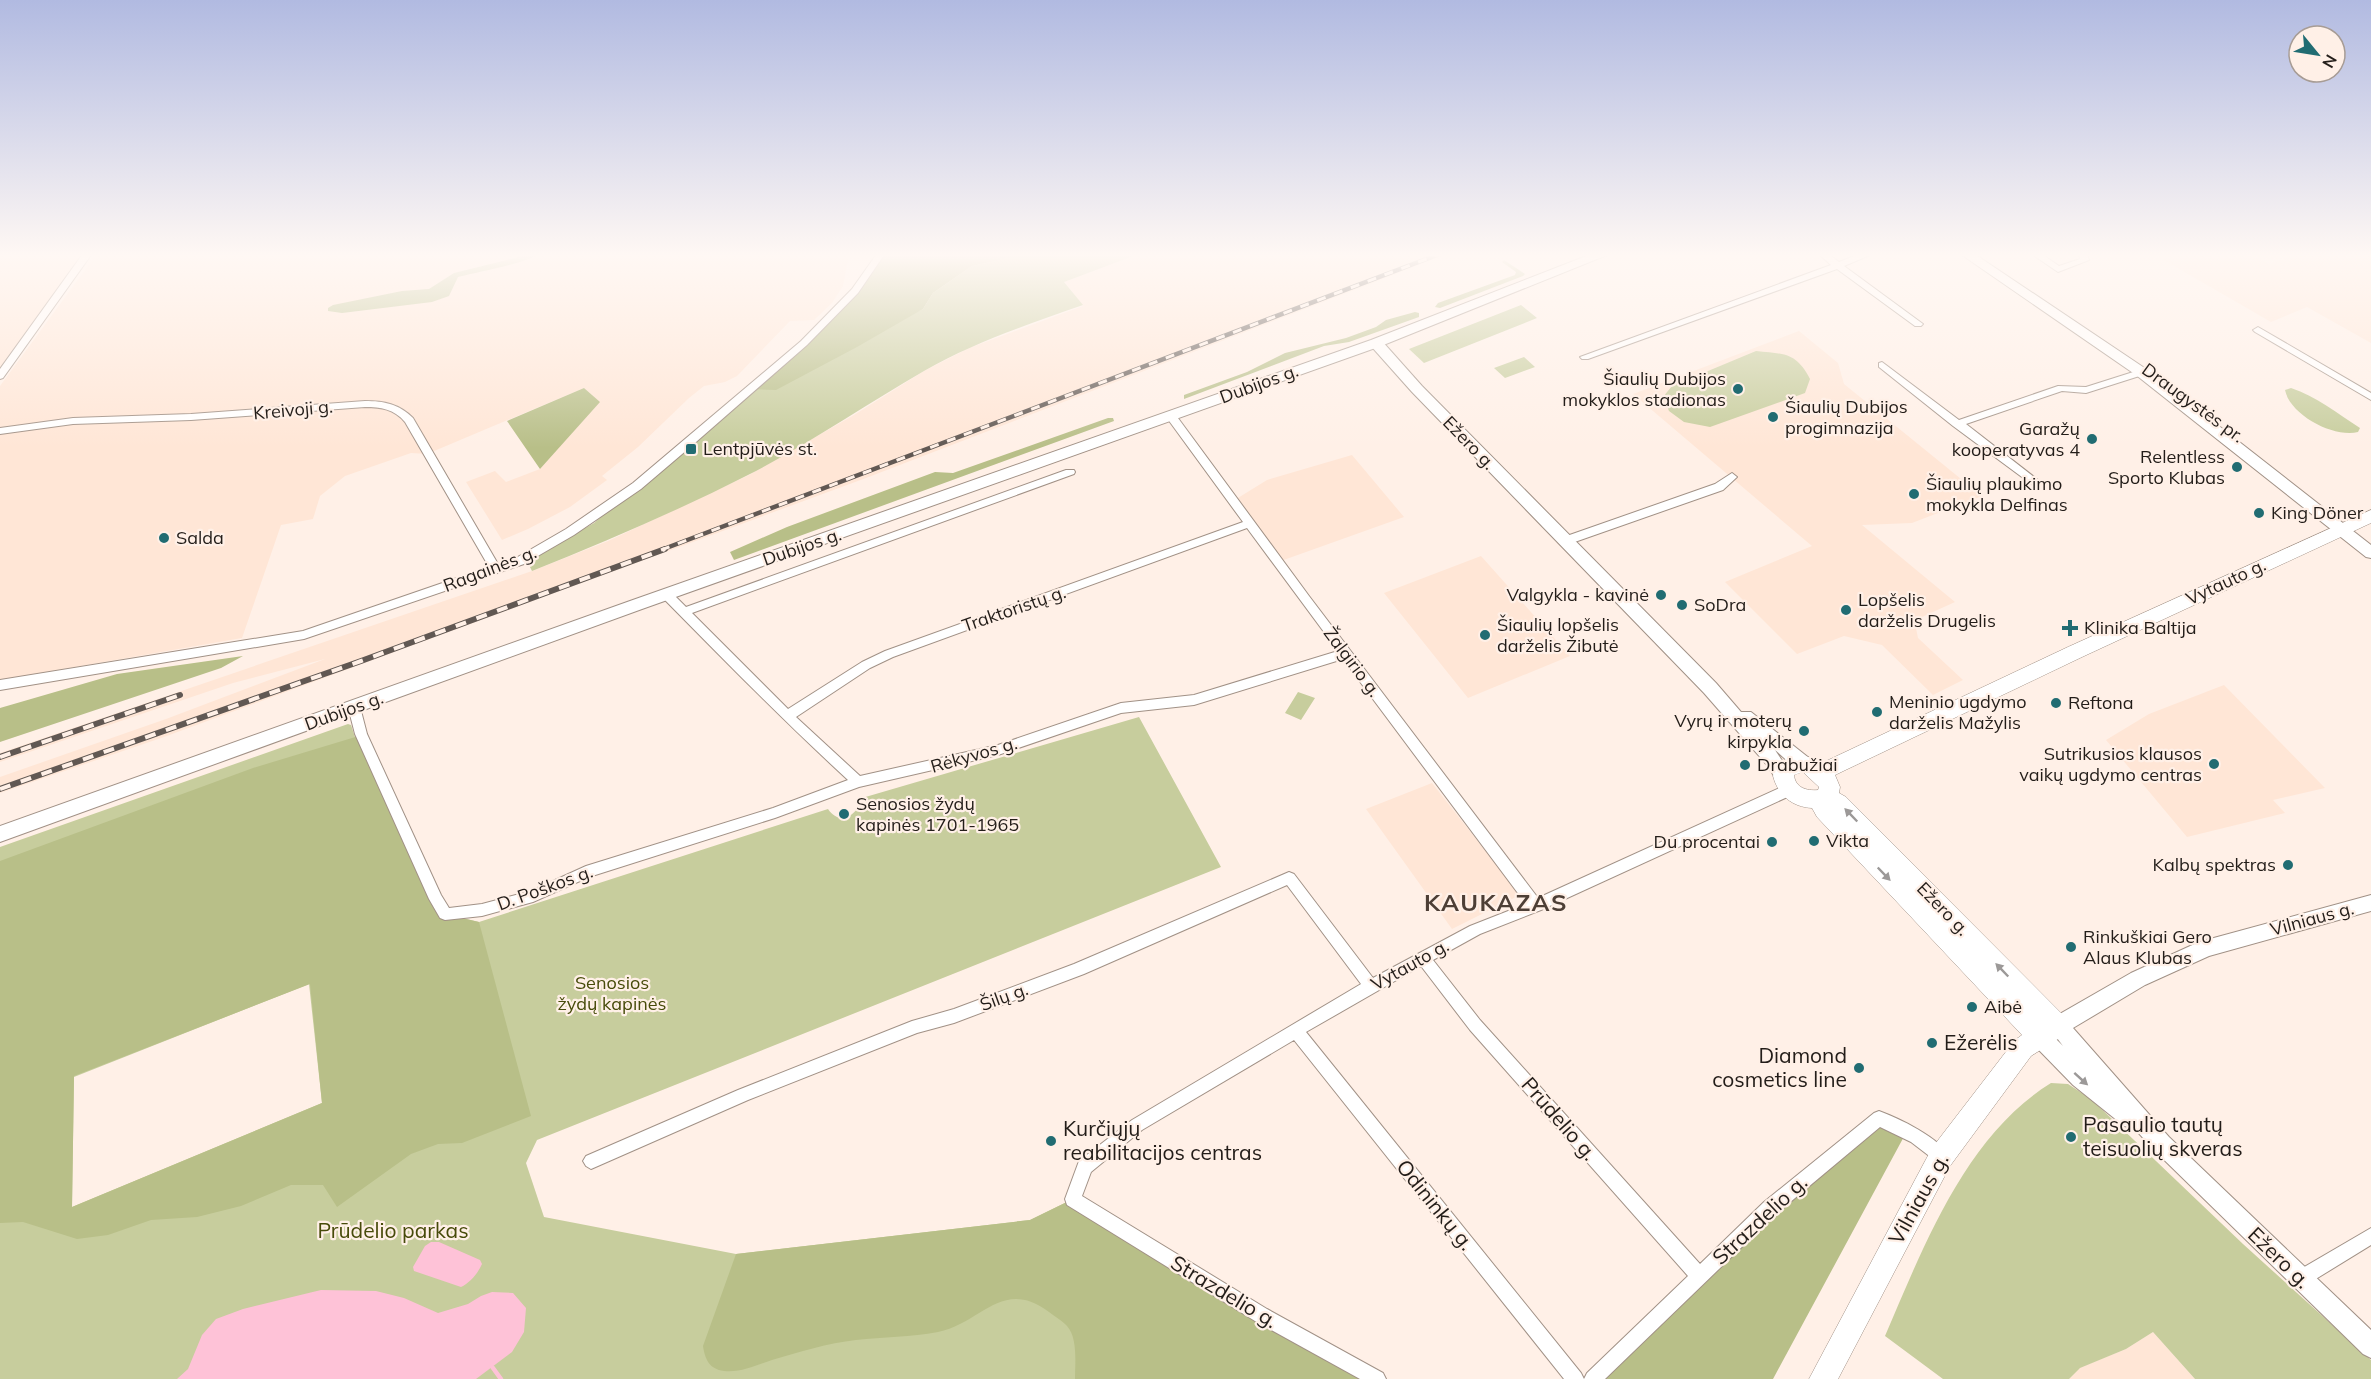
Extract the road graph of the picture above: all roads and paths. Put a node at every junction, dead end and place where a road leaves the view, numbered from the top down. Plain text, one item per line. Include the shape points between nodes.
1 (41, 319) edge
2 (827, 319) edge
3 (1436, 319) edge
4 (1689, 319) edge
5 (1912, 319) edge
6 (2066, 319) edge
7 (2071, 319) edge
8 (1918, 324) dead end
9 (2258, 330) dead end
10 (1376, 343) junction
11 (1585, 357) dead end
12 (1882, 365) dead end
13 (2145, 371) junction
14 (0, 376) edge
15 (2371, 397) edge
16 (1171, 416) junction
17 (1957, 424) junction
18 (0, 431) edge
19 (1070, 472) dead end
20 (1732, 477) dead end
21 (2034, 482) dead end
22 (2371, 516) edge
23 (1251, 523) junction
24 (2348, 527) junction
25 (2371, 539) edge
26 (1565, 541) junction
27 (2371, 553) edge
28 (496, 570) junction
29 (666, 594) junction
30 (683, 612) junction
31 (1347, 653) junction
32 (0, 685) edge
33 (1710, 688) junction
34 (354, 707) junction
35 (787, 716) junction
36 (1803, 763) junction
37 (1822, 772) junction
38 (858, 782) junction
39 (1786, 782) junction
40 (1822, 797) junction
41 (0, 834) edge
42 (2371, 903) edge
43 (1536, 906) junction
44 (1423, 957) junction
45 (1371, 986) junction
46 (1295, 1030) junction
47 (2049, 1032) junction
48 (1941, 1157) junction
49 (591, 1161) dead end
50 (1073, 1199) joint
51 (2371, 1236) edge
52 (1700, 1277) junction
53 (2300, 1279) junction
54 (2371, 1346) edge
55 (1377, 1379) edge
56 (1575, 1379) edge
57 (1593, 1379) edge
58 (1823, 1379) edge

1 - 14 street
2 - 28 street, Ragainės g. via 637,486 546,547
3 - 10 main road, Dubijos g.
4 - 11 street
5 - 8 street
6 - 13 main road, Draugystės pr.
7 - 13 main road, Draugystės pr.
9 - 15 street
10 - 16 main road, Dubijos g.
10 - 26 main road, Ežero g.
12 - 17 street
13 - 17 street via 2086,390 2061,388
13 - 24 main road, Draugystės pr.
16 - 23 street, Žalgirio g.
16 - 29 main road, Dubijos g.
17 - 21 street
18 - 28 street, Kreivoji g. via 92,420 387,405 409,420
19 - 30 street
20 - 26 street via 1719,487
22 - 24 highway, Vytauto g.
23 - 31 street, Žalgirio g.
23 - 35 street, Traktoristų g. via 889,654
24 - 25 main road, Draugystės pr.
24 - 27 main road, Draugystės pr.
24 - 37 highway, Vytauto g.
26 - 33 main road, Ežero g.
28 - 32 street, Ragainės g. via 303,635
29 - 30 street
29 - 34 main road, Dubijos g.
30 - 35 street
31 - 38 street, Rėkyvos g. via 1194,700 1121,708 998,750
31 - 43 street, Žalgirio g.
33 - 36 main road, Ežero g.
33 - 39 main road, Ežero g. via 1773,760
34 - 38 street, D. Poškos g. via 361,734 445,914 482,910 525,898 586,872 775,813
34 - 41 main road, Dubijos g.
35 - 38 street
36 - 37 highway, Ežero g.
36 - 39 highway via 1786,767
37 - 40 highway, Ežero g. via 1829,788
39 - 40 highway via 1808,800
39 - 43 street, Vytauto g.
40 - 47 highway, Ežero g. via 1824,811
42 - 47 main road, Vilniaus g. via 2206,948 2138,979
43 - 44 street, Vytauto g. via 1475,930
44 - 45 street, Vytauto g.
44 - 52 street, Prūdelio g. via 1475,1025
45 - 46 street, Vytauto g.
45 - 49 street, Šilų g. via 1289,878 1079,969 917,1026
46 - 50 street, Vytauto g. via 1137,1125 1085,1167
46 - 56 street, Odininkų g.
47 - 48 highway, Vilniaus g. via 2023,1048
47 - 53 main road, Ežero g. via 2080,1078 2162,1144
48 - 52 street, Strazdelio g. via 1916,1137 1879,1118 1770,1208
48 - 58 highway, Vilniaus g.
50 - 55 street, Strazdelio g. via 1198,1277
51 - 53 street
52 - 57 street, Strazdelio g.
53 - 54 main road, Ežero g.

